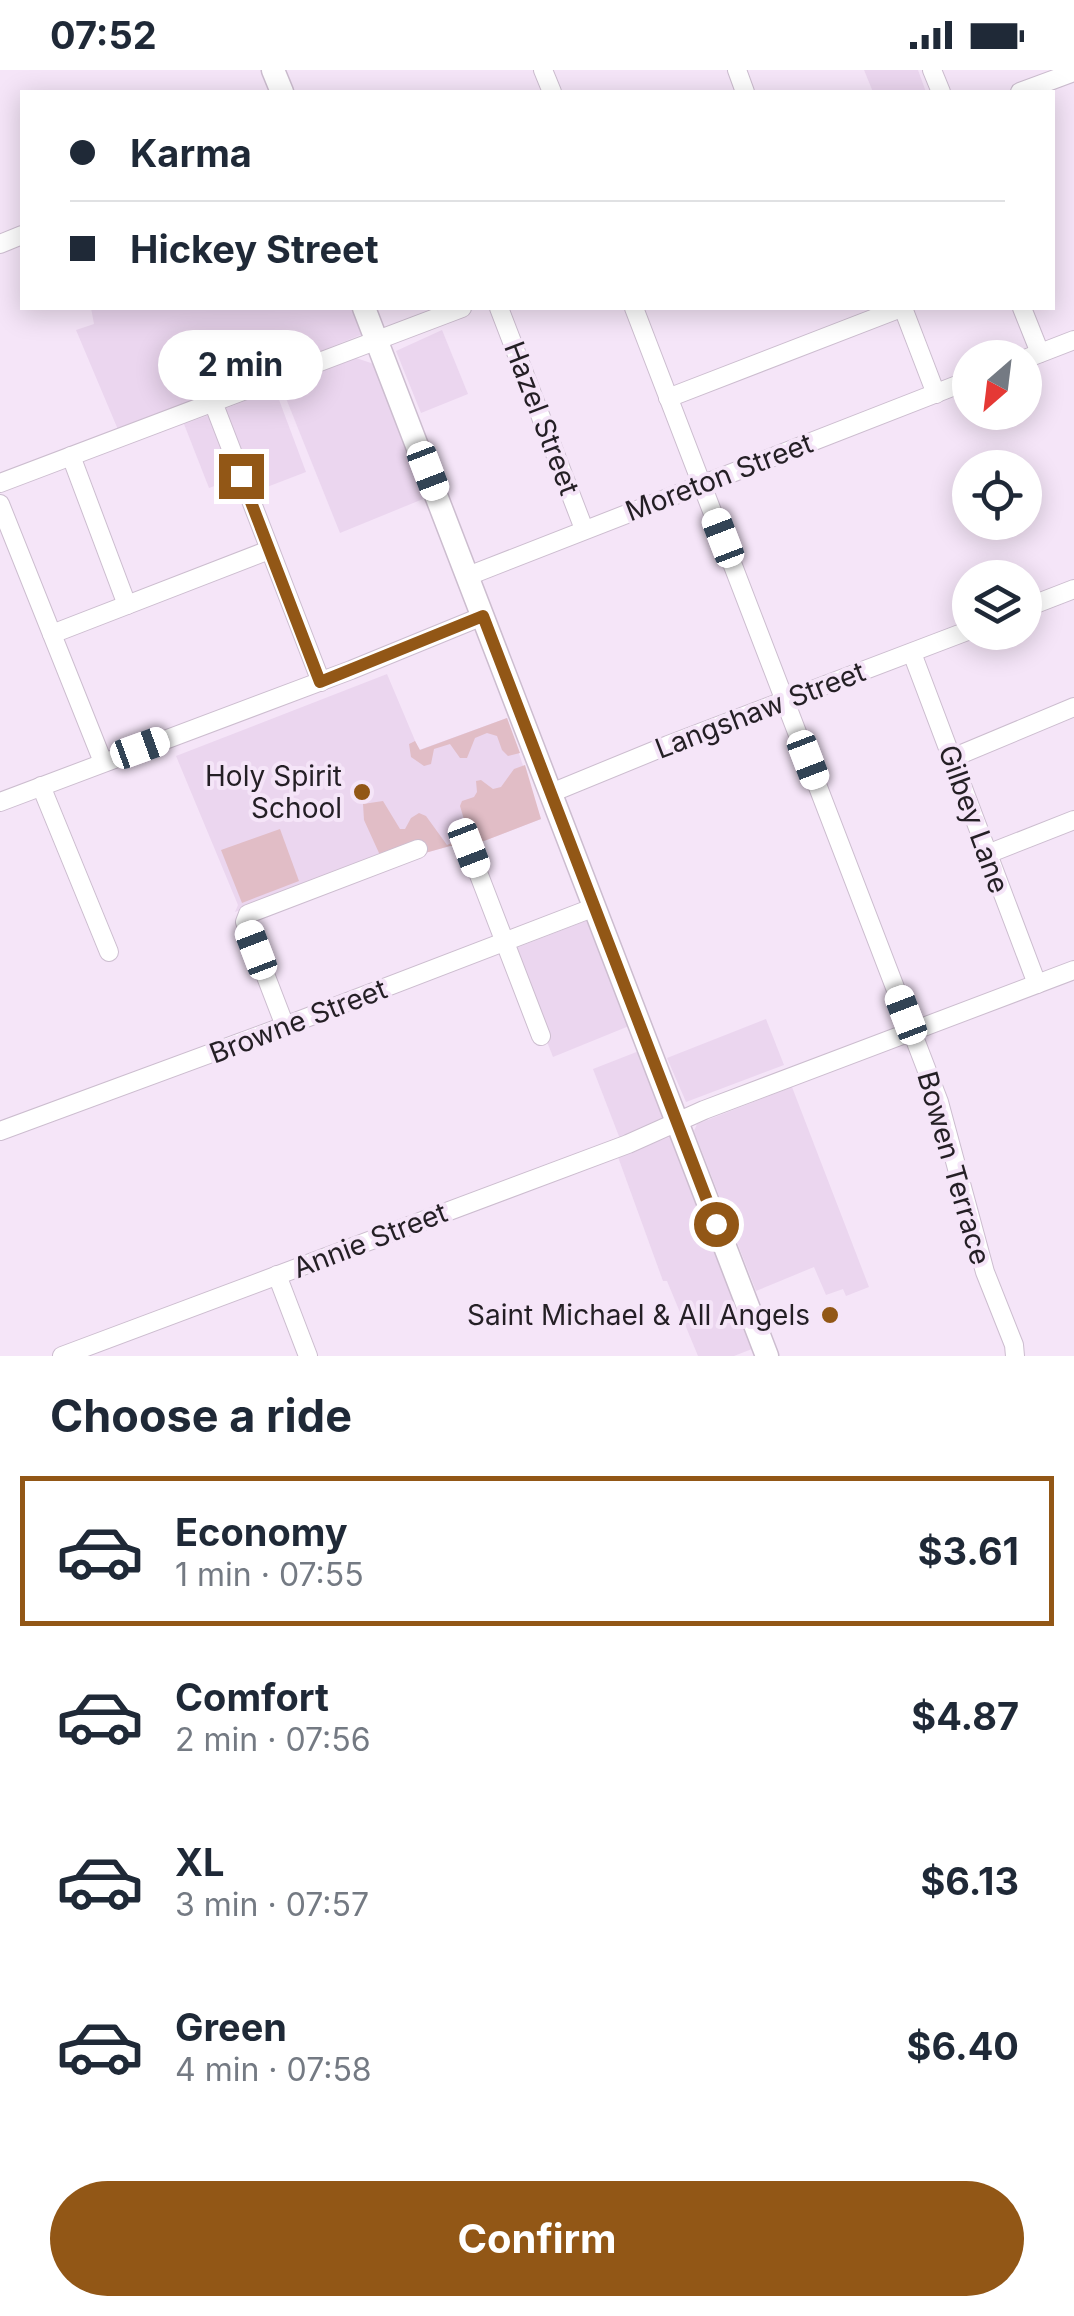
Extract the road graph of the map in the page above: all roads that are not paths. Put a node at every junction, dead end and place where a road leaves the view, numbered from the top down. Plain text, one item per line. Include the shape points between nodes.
1 (1074, 72) edge
2 (1039, 77) edge
3 (365, 310) edge
4 (457, 310) edge
5 (500, 310) edge
6 (635, 310) edge
7 (897, 310) edge
8 (903, 310) edge
9 (1022, 310) edge
10 (376, 340) junction
11 (1029, 340) edge
12 (1074, 340) edge
13 (1042, 352) edge
14 (952, 387) edge
15 (936, 394) junction
16 (668, 398) junction
17 (214, 402) junction
18 (72, 456) junction
19 (0, 483) edge
20 (702, 484) junction
21 (0, 504) edge
22 (584, 529) junction
23 (269, 550) junction
24 (468, 576) junction
25 (1074, 589) edge
26 (1042, 601) edge
27 (127, 605) junction
28 (483, 616) junction
29 (52, 634) junction
30 (952, 637) edge
31 (912, 653) junction
32 (320, 682) junction
33 (784, 700) junction
34 (1074, 707) edge
35 (952, 758) junction
36 (103, 762) junction
37 (41, 786) junction
38 (551, 793) junction
39 (0, 802) edge
40 (1074, 820) edge
41 (469, 848) dead end
42 (418, 850) dead end
43 (985, 854) junction
44 (595, 907) junction
45 (506, 942) junction
46 (108, 952) dead end
47 (1074, 970) edge
48 (1036, 984) junction
49 (286, 1026) junction
50 (912, 1032) junction
51 (542, 1036) dead end
52 (678, 1122) junction
53 (2, 1123) edge
54 (278, 1275) junction
55 (763, 1355) edge
56 (62, 1356) edge
57 (308, 1356) edge
58 (1015, 1356) edge

1 - 2 street
3 - 10 main road
4 - 10 street
5 - 22 street, Hazel Street
6 - 16 street, Bowen Terrace
7 - 16 street
8 - 15 street
9 - 11 street
10 - 17 street
10 - 24 main road
12 - 13 street
14 - 15 street, Moreton Street
15 - 20 street, Moreton Street
16 - 20 street, Bowen Terrace
17 - 18 street
17 - 23 street
18 - 19 street
18 - 27 street
20 - 22 street, Moreton Street
20 - 33 street, Bowen Terrace
21 - 29 street
22 - 24 street, Moreton Street
23 - 27 street
23 - 32 street
24 - 28 main road
25 - 26 street
27 - 29 street
28 - 32 street
28 - 38 main road
29 - 36 street
30 - 31 street, Langshaw Street
31 - 33 street, Langshaw Street
31 - 35 street, Gilbey Lane
32 - 36 street
33 - 38 street, Langshaw Street
33 - 50 street, Bowen Terrace
34 - 35 street
35 - 43 street, Gilbey Lane
36 - 37 street
37 - 39 street
37 - 46 street
38 - 44 main road
40 - 43 street
41 - 45 street
42 - 49 street via 248,914 245,922
43 - 48 street, Gilbey Lane
44 - 45 street, Browne Street
44 - 52 main road
45 - 49 street, Browne Street
45 - 51 street
47 - 48 street, Annie Street
48 - 50 street, Annie Street
49 - 53 street, Browne Street
50 - 52 street, Annie Street
50 - 58 street, Bowen Terrace
52 - 54 street, Annie Street
52 - 55 main road
54 - 56 street, Annie Street
54 - 57 street

